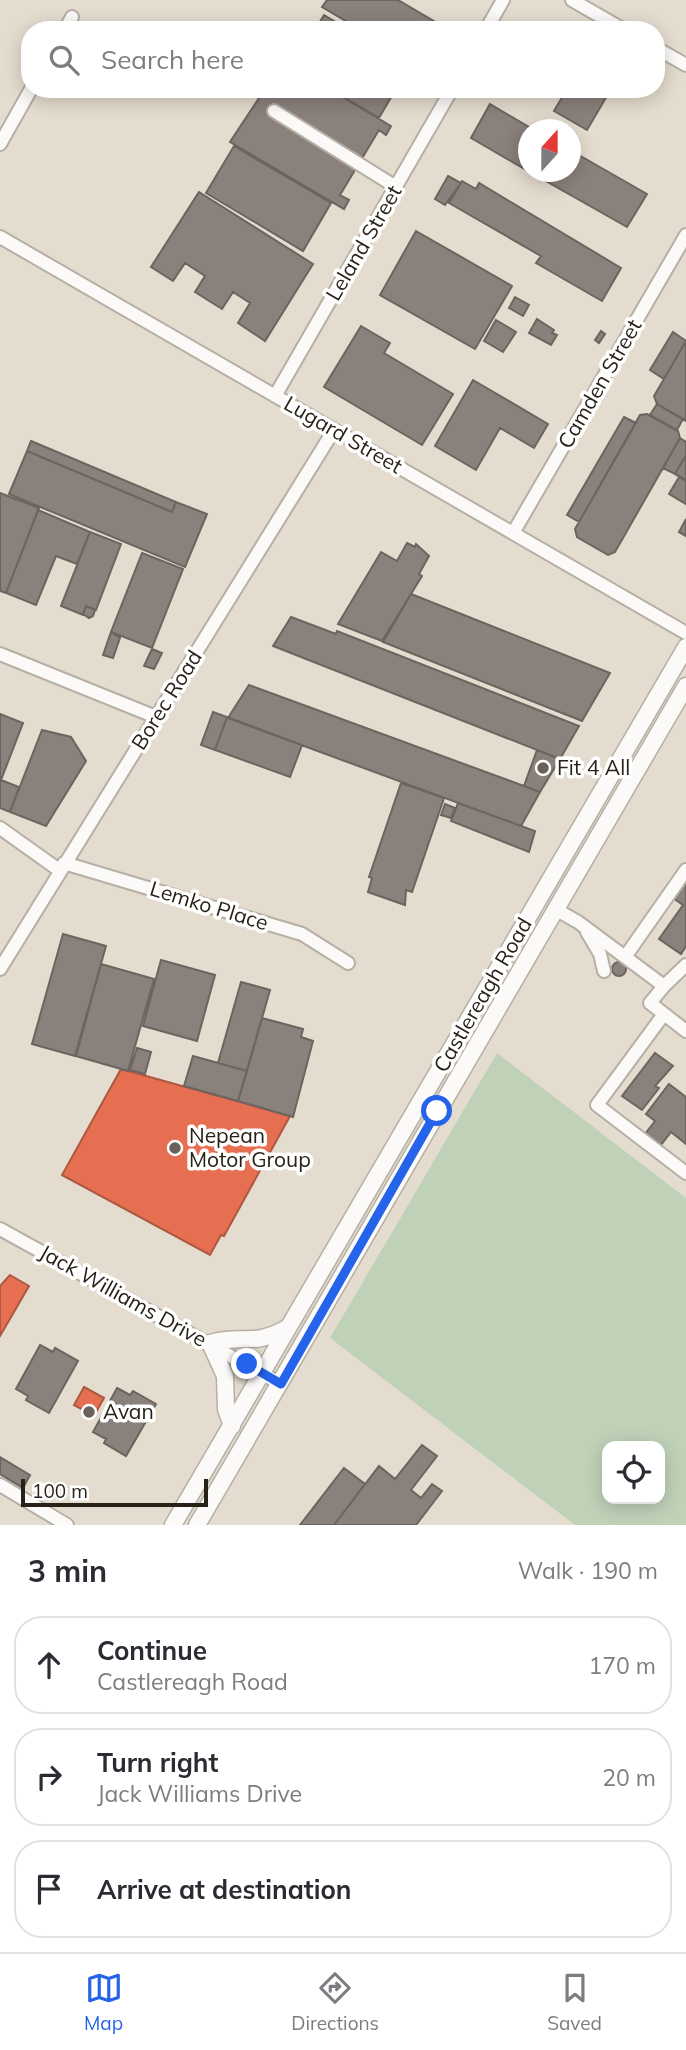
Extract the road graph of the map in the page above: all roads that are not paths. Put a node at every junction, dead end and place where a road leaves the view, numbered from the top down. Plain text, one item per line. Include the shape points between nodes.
1 (503, 0) edge
2 (572, 0) edge
3 (72, 17) dead end
4 (70, 21) edge
5 (491, 21) edge
6 (608, 21) edge
7 (665, 53) edge
8 (686, 65) edge
9 (26, 98) edge
10 (447, 98) edge
11 (274, 111) dead end
12 (0, 144) edge
13 (396, 187) junction
14 (686, 235) edge
15 (0, 237) edge
16 (275, 396) junction
17 (334, 430) junction
18 (513, 533) junction
19 (686, 633) edge
20 (686, 647) edge
21 (0, 654) edge
22 (686, 686) edge
23 (156, 717) junction
24 (0, 828) edge
25 (62, 866) junction
26 (686, 870) edge
27 (555, 909) junction
28 (583, 926) junction
29 (625, 957) junction
30 (348, 963) dead end
31 (686, 965) edge
32 (0, 970) edge
33 (604, 971) dead end
34 (664, 986) junction
35 (664, 1014) junction
36 (686, 1031) edge
37 (686, 1173) edge
38 (0, 1229) edge
39 (289, 1326) junction
40 (210, 1343) junction
41 (262, 1373) junction
42 (281, 1384) junction
43 (232, 1426) junction
44 (0, 1485) edge
45 (68, 1525) edge
46 (173, 1525) edge
47 (197, 1525) edge

1 - 5 street
2 - 6 street
3 - 4 street
7 - 8 street
9 - 12 street
10 - 13 street, Leland Street
11 - 13 street
13 - 16 street, Leland Street
14 - 18 street, Camden Street
15 - 16 street, Lugard Street
16 - 17 street, Lugard Street
17 - 18 street, Lugard Street
17 - 23 street, Borec Road
18 - 19 street, Lugard Street
20 - 39 main road, Castlereagh Road
21 - 23 street
22 - 27 main road, Castlereagh Road
23 - 25 street, Borec Road
24 - 25 street, Lemko Place
25 - 30 street, Lemko Place via 302,934
25 - 32 street, Borec Road
26 - 29 street
27 - 28 street
27 - 42 main road, Castlereagh Road
28 - 29 street
28 - 33 street via 600,954
29 - 34 street
31 - 34 street
34 - 35 street via 650,1003
35 - 36 street
35 - 37 street via 597,1105
38 - 40 street, Jack Williams Drive
39 - 40 main road via 258,1341 230,1337
39 - 41 main road, Castlereagh Road
40 - 41 street, Jack Williams Drive
40 - 43 main road via 225,1376 226,1409
41 - 42 street, Jack Williams Drive
41 - 43 main road, Castlereagh Road
42 - 47 main road, Castlereagh Road
43 - 46 main road, Castlereagh Road
44 - 45 street

